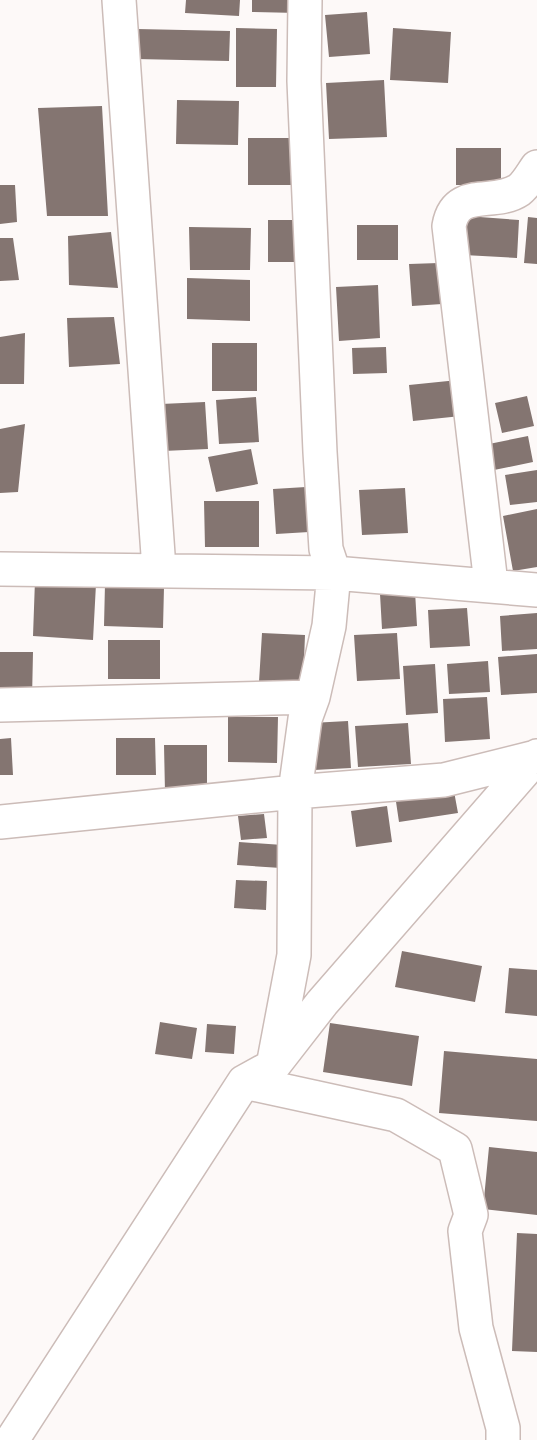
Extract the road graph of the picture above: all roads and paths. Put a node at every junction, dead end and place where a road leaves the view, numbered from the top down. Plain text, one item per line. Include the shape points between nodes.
1 (119, 0) edge
2 (305, 0) edge
3 (537, 167) edge
4 (0, 569) edge
5 (159, 569) junction
6 (334, 573) junction
7 (491, 584) junction
8 (537, 590) edge
9 (313, 697) junction
10 (0, 705) edge
11 (536, 757) edge
12 (295, 792) junction
13 (0, 822) edge
14 (273, 1066) junction
15 (244, 1082) junction
16 (12, 1440) edge
17 (503, 1440) edge

1 - 5 street
2 - 6 street via 304,81 320,452 326,549
3 - 7 street via 519,190 464,201 451,215 449,226
4 - 5 street
5 - 6 street
6 - 7 street
6 - 9 street
7 - 8 street
9 - 10 street
9 - 12 street via 305,719
11 - 12 street via 444,780
11 - 14 street via 322,1003
12 - 13 street
12 - 14 street via 294,955
14 - 15 street
15 - 16 street
15 - 17 street via 396,1115 455,1149 471,1215 465,1231 476,1328

